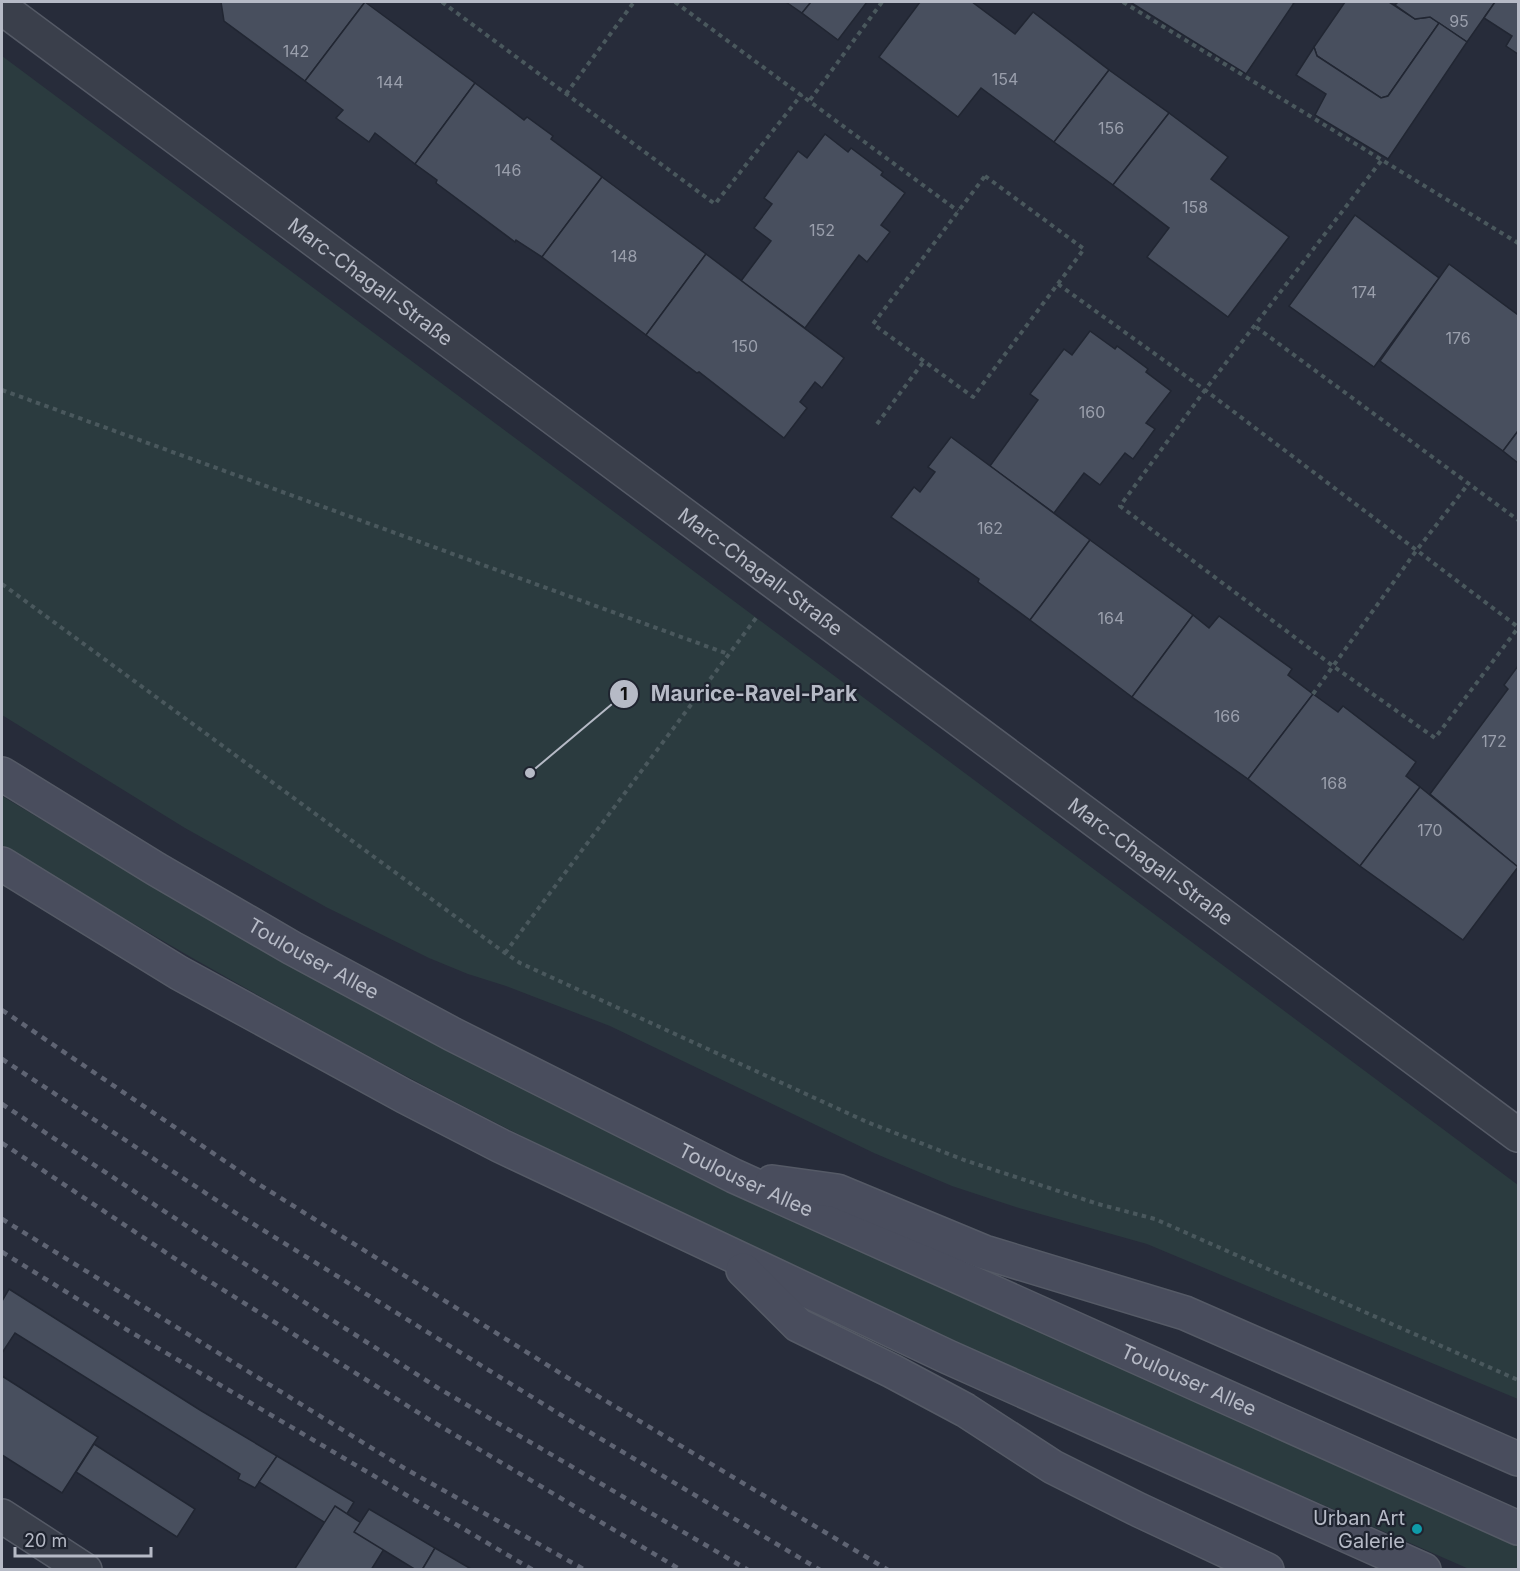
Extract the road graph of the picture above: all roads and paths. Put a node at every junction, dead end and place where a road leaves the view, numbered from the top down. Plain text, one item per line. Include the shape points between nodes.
1 (441, 2) edge
2 (634, 2) edge
3 (675, 2) edge
4 (882, 2) edge
5 (1123, 2) edge
6 (2, 8) edge
7 (566, 94) junction
8 (802, 94) junction
9 (810, 100) junction
10 (1381, 161) junction
11 (958, 211) junction
12 (1518, 243) edge
13 (1058, 284) junction
14 (1256, 326) junction
15 (924, 361) junction
16 (2, 390) edge
17 (1205, 390) junction
18 (877, 424) dead end
19 (1469, 483) junction
20 (1518, 520) edge
21 (1416, 551) junction
22 (2, 584) edge
23 (1518, 628) edge
24 (1333, 666) junction
25 (1313, 694) dead end
26 (2, 774) edge
27 (2, 864) edge
28 (505, 953) junction
29 (1518, 1135) edge
30 (734, 1176) junction
31 (726, 1254) junction
32 (1518, 1380) edge
33 (1518, 1459) edge
34 (2, 1516) edge
35 (1518, 1528) edge
36 (85, 1569) edge
37 (1267, 1569) edge
38 (1424, 1569) edge

1 - 7 path
2 - 7 path
3 - 8 path
4 - 9 path
5 - 10 path
6 - 29 street, Marc-Chagall-Straße
7 - 8 path via 715,204
8 - 9 path
9 - 11 path
10 - 12 path
10 - 14 path
11 - 13 path via 985,176 1084,249
11 - 15 path via 873,324
13 - 15 path via 973,397
13 - 17 path
14 - 17 path
14 - 19 path
15 - 18 path
16 - 28 path via 728,654
17 - 21 path
17 - 24 path via 1120,506
19 - 20 path
19 - 21 path
21 - 23 path
21 - 24 path
22 - 28 path
23 - 24 path via 1435,738
24 - 25 path
26 - 30 main road, Toulouser Allee via 292,948 452,1034
27 - 31 main road via 179,973 404,1096
28 - 32 path via 867,1122 964,1160 1155,1219
30 - 33 main road via 837,1191 984,1252 1185,1313
30 - 35 main road, Toulouser Allee
31 - 37 main road via 798,1325 965,1410 1053,1467
31 - 38 main road via 948,1358
34 - 36 street

